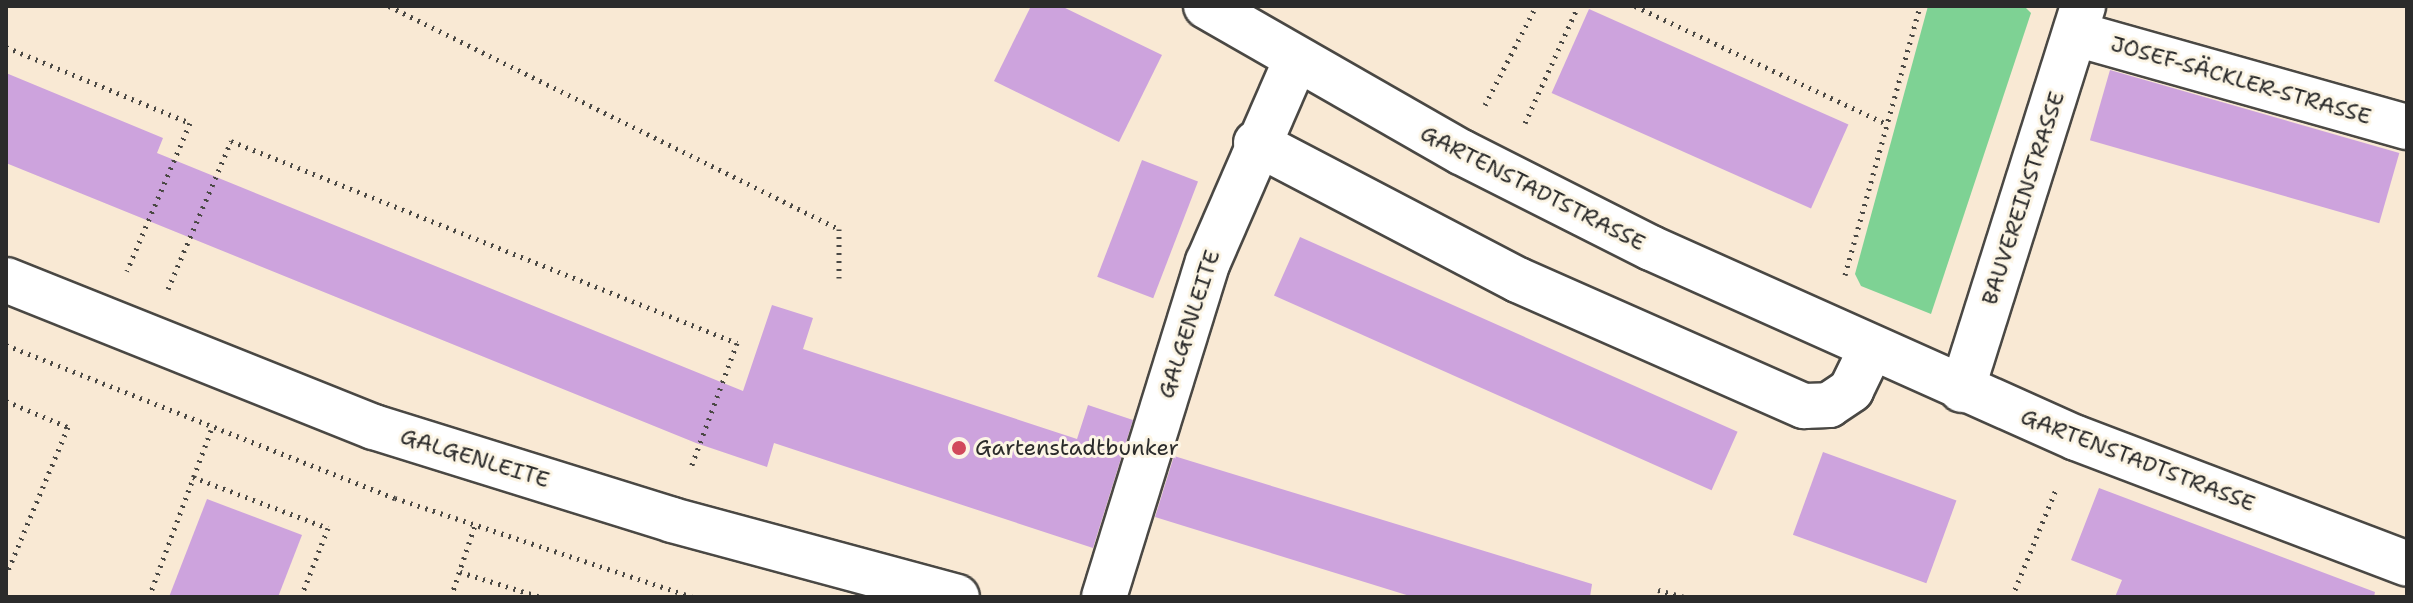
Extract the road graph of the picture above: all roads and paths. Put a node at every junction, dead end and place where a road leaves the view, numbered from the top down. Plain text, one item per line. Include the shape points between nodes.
1 (389, 6) edge
2 (1206, 6) edge
3 (1536, 6) edge
4 (1578, 6) edge
5 (1635, 6) edge
6 (1920, 6) edge
7 (2079, 20) edge
8 (6, 47) edge
9 (1296, 60) junction
10 (1887, 124) junction
11 (2407, 127) edge
12 (1256, 143) junction
13 (1461, 152) junction
14 (1502, 175) junction
15 (839, 278) dead end
16 (6, 280) edge
17 (105, 322) junction
18 (1829, 330) junction
19 (148, 338) junction
20 (1871, 349) junction
21 (1962, 390) junction
22 (6, 401) edge
23 (211, 430) dead end
24 (2076, 438) junction
25 (193, 477) junction
26 (672, 520) junction
27 (475, 525) dead end
28 (2407, 564) edge
29 (460, 572) junction
30 (6, 575) edge
31 (1658, 590) dead end
32 (149, 597) edge
33 (301, 597) edge
34 (451, 597) edge
35 (541, 597) edge
36 (957, 597) edge
37 (1104, 597) edge
38 (1685, 597) edge
39 (2012, 597) edge

1 - 15 path via 839,229
2 - 9 street, GARTENSTADTSTRASSE
3 - 13 path
4 - 14 path
5 - 10 path
6 - 10 path
7 - 11 street, JOSEF-SÄCKLER-STRASSE
7 - 21 street, BAUVEREINSTRASSE
8 - 17 path via 190,123
9 - 12 street, GALGENLEITE
9 - 13 street, GARTENSTADTSTRASSE
10 - 18 path
12 - 20 street via 1518,280 1804,406 1829,405 1851,390
12 - 37 street, GALGENLEITE via 1208,262
13 - 14 street, GARTENSTADTSTRASSE
14 - 18 street, GARTENSTADTSTRASSE
16 - 17 street, GALGENLEITE
17 - 19 street, GALGENLEITE
18 - 20 street, GARTENSTADTSTRASSE
19 - 26 street, GALGENLEITE via 374,427
19 - 26 path via 231,141 737,343
20 - 21 street, GARTENSTADTSTRASSE
21 - 24 street, GARTENSTADTSTRASSE
22 - 30 path via 68,427
23 - 25 path
24 - 28 street, GARTENSTADTSTRASSE
24 - 39 path
25 - 32 path
25 - 33 path via 328,528
26 - 36 street, GALGENLEITE
27 - 29 path
29 - 34 path
29 - 35 path
31 - 38 path

